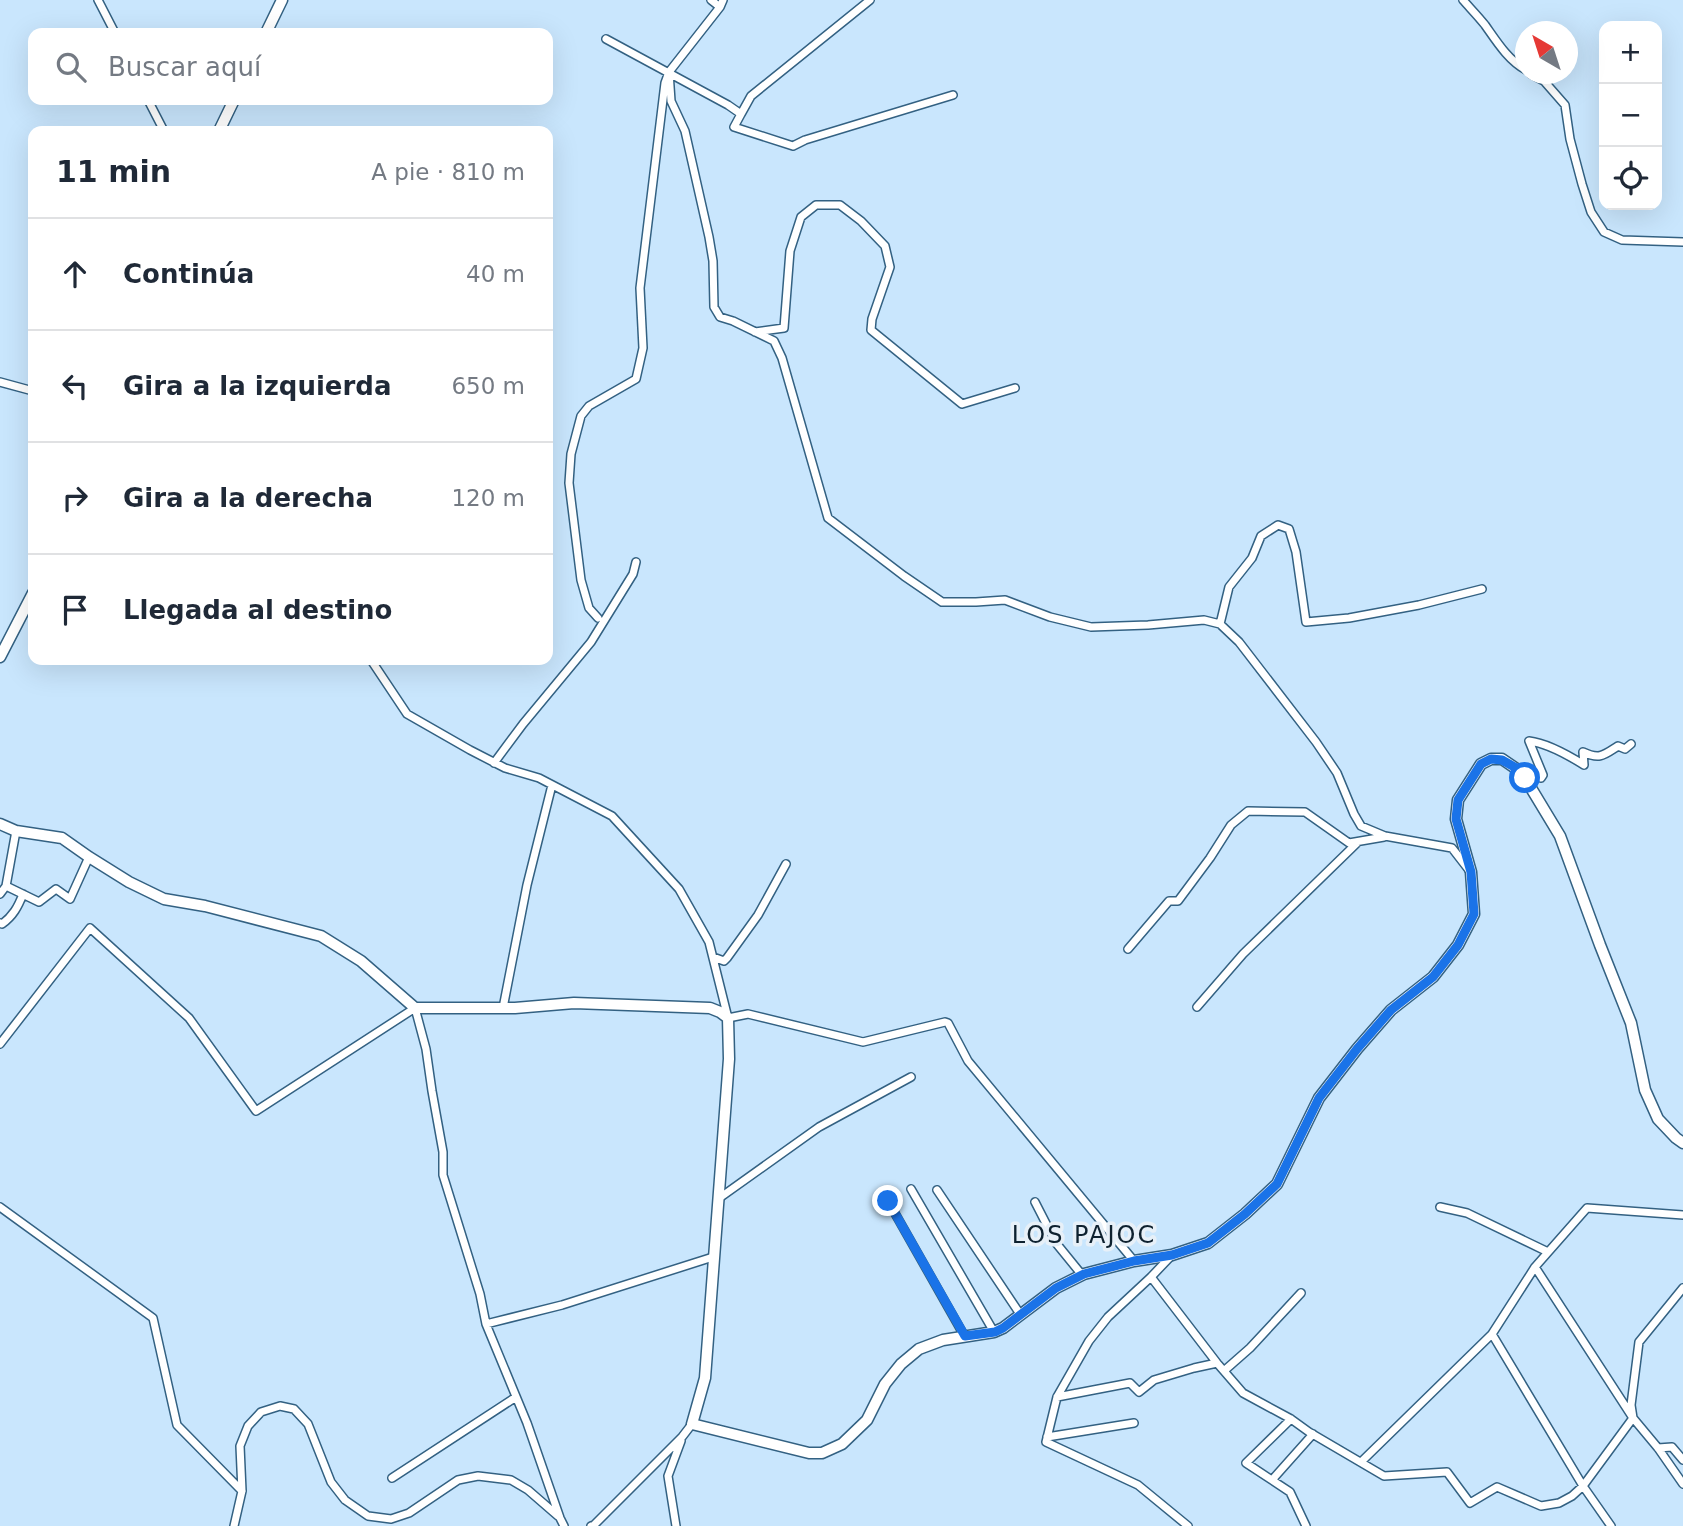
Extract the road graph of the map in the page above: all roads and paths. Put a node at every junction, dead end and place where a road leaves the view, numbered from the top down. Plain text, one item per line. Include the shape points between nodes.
1 (98, 0) edge
2 (282, 0) edge
3 (711, 0) edge
4 (870, 0) edge
5 (1463, 0) edge
6 (722, 3) edge
7 (112, 28) edge
8 (268, 28) edge
9 (606, 39) dead end
10 (1515, 64) edge
11 (668, 72) junction
12 (1547, 84) edge
13 (953, 95) dead end
14 (151, 105) edge
15 (232, 105) edge
16 (741, 114) junction
17 (161, 126) edge
18 (221, 126) edge
19 (1683, 242) edge
20 (755, 332) junction
21 (0, 382) edge
22 (1015, 388) dead end
23 (28, 390) edge
24 (636, 562) dead end
25 (1482, 589) dead end
26 (28, 603) edge
27 (598, 618) dead end
28 (1220, 625) junction
29 (0, 657) edge
30 (374, 665) edge
31 (1631, 744) dead end
32 (494, 763) junction
33 (1525, 778) junction
34 (552, 785) junction
35 (0, 824) edge
36 (16, 831) junction
37 (1385, 836) junction
38 (1357, 843) junction
39 (89, 857) junction
40 (786, 864) dead end
41 (1471, 872) junction
42 (6, 886) junction
43 (0, 894) edge
44 (23, 894) junction
45 (0, 923) edge
46 (1128, 948) dead end
47 (713, 957) junction
48 (1197, 1007) dead end
49 (415, 1008) junction
50 (503, 1008) junction
51 (728, 1018) junction
52 (0, 1044) edge
53 (911, 1077) dead end
54 (1683, 1143) edge
55 (911, 1189) dead end
56 (937, 1190) dead end
57 (717, 1199) junction
58 (888, 1201) dead end
59 (1035, 1202) dead end
60 (0, 1207) edge
61 (1440, 1207) dead end
62 (1683, 1215) edge
63 (1548, 1252) junction
64 (1172, 1255) junction
65 (713, 1256) junction
66 (1134, 1261) junction
67 (1535, 1267) junction
68 (1082, 1275) junction
69 (1152, 1277) junction
70 (1683, 1288) edge
71 (1301, 1293) dead end
72 (1020, 1314) junction
73 (485, 1324) junction
74 (995, 1332) junction
75 (1492, 1334) junction
76 (965, 1336) junction
77 (1217, 1363) junction
78 (1225, 1370) junction
79 (516, 1396) junction
80 (1056, 1397) junction
81 (1633, 1418) junction
82 (1291, 1419) junction
83 (1134, 1423) dead end
84 (692, 1424) junction
85 (1313, 1434) junction
86 (682, 1437) junction
87 (1047, 1437) junction
88 (1658, 1448) junction
89 (1683, 1460) edge
90 (1361, 1462) junction
91 (392, 1478) dead end
92 (1272, 1480) junction
93 (1683, 1484) edge
94 (1583, 1486) junction
95 (242, 1491) junction
96 (562, 1522) edge
97 (234, 1526) edge
98 (591, 1526) edge
99 (677, 1526) edge
100 (1188, 1526) edge
101 (1306, 1526) edge
102 (1611, 1526) edge

1 - 7 street
2 - 8 street
3 - 6 street
4 - 16 street via 751,96
5 - 10 street
6 - 11 street
9 - 11 street
11 - 16 street
11 - 20 street via 671,101 685,131 709,237 714,307 720,317
11 - 27 street via 641,279 643,348 636,379 589,406 581,416 571,454 569,483 581,580 589,608
12 - 19 street via 1565,105 1582,184 1604,232 1622,240
13 - 16 street via 793,146 734,127
14 - 17 street
15 - 18 street
20 - 22 street via 784,328 790,251 801,217 817,205 840,205 885,246 890,267 871,331 962,404
20 - 28 street via 774,341 782,358 828,518 942,602 1005,600 1091,627 1205,620
21 - 23 street
24 - 32 street via 592,642
25 - 28 street via 1419,605 1306,622 1296,552 1289,529 1278,525 1261,536 1252,558 1229,587
26 - 29 street
28 - 37 street via 1239,642 1317,742 1361,826
30 - 32 street via 407,714
31 - 33 street via 1600,757 1584,752 1584,765 1529,741 1543,775
32 - 34 street
33 - 41 street via 1502,760 1491,759 1481,764 1458,800 1456,819
33 - 54 street via 1560,836 1631,1023 1645,1090 1658,1119
34 - 47 street via 612,816 679,889
34 - 50 street
35 - 36 street
36 - 39 street via 62,838
36 - 42 street
37 - 38 street
37 - 41 street via 1452,848
38 - 46 street via 1349,844 1305,812 1248,811 1231,825 1178,901 1169,901
38 - 48 street via 1261,936
39 - 44 street via 70,899 56,889 39,902
39 - 49 street via 164,899 321,936 361,961
40 - 47 street via 727,958
41 - 64 street via 1474,914 1458,945 1433,977 1391,1010 1319,1098 1277,1184 1208,1243
42 - 43 street
42 - 44 street
44 - 45 street via 11,918
47 - 51 street
49 - 50 street
49 - 52 street via 256,1111 189,1018 90,928
49 - 73 street via 426,1049 443,1175
50 - 51 street via 574,1003 710,1008
51 - 57 street
51 - 66 street via 748,1014 863,1042 947,1023 968,1061
53 - 57 street via 818,1126
55 - 74 street
56 - 72 street
57 - 65 street
58 - 76 street
59 - 68 street via 1056,1243
60 - 95 street via 153,1318 177,1425
61 - 63 street via 1467,1213
62 - 63 street via 1587,1208
63 - 67 street
64 - 66 street
64 - 69 street
65 - 73 street via 562,1305
65 - 84 street via 705,1378
66 - 68 street
67 - 75 street
67 - 81 street
68 - 72 street
69 - 77 street
69 - 80 street via 1089,1340
70 - 81 street via 1639,1342
71 - 78 street
72 - 74 street
73 - 79 street
74 - 76 street
75 - 90 street
75 - 94 street
76 - 84 street via 919,1349 885,1384 867,1420 842,1444 822,1452 809,1453
77 - 78 street
77 - 80 street via 1154,1380 1139,1392 1130,1383
78 - 82 street via 1243,1393
79 - 91 street
79 - 96 street
80 - 87 street
81 - 88 street
81 - 94 street
82 - 85 street
82 - 92 street via 1246,1463
83 - 87 street
84 - 86 street
85 - 90 street
85 - 92 street
86 - 98 street
86 - 99 street via 668,1476
87 - 100 street via 1046,1442 1139,1485
88 - 89 street via 1672,1447
88 - 93 street
90 - 94 street via 1384,1476 1447,1472 1470,1503 1497,1487 1541,1506 1559,1503
92 - 101 street via 1290,1492
94 - 102 street
95 - 96 street via 240,1446 247,1426 261,1412 280,1406 294,1409 308,1424 331,1482 345,1500 368,1516 391,1519 410,1513 458,1480 478,1476 511,1480
95 - 97 street

